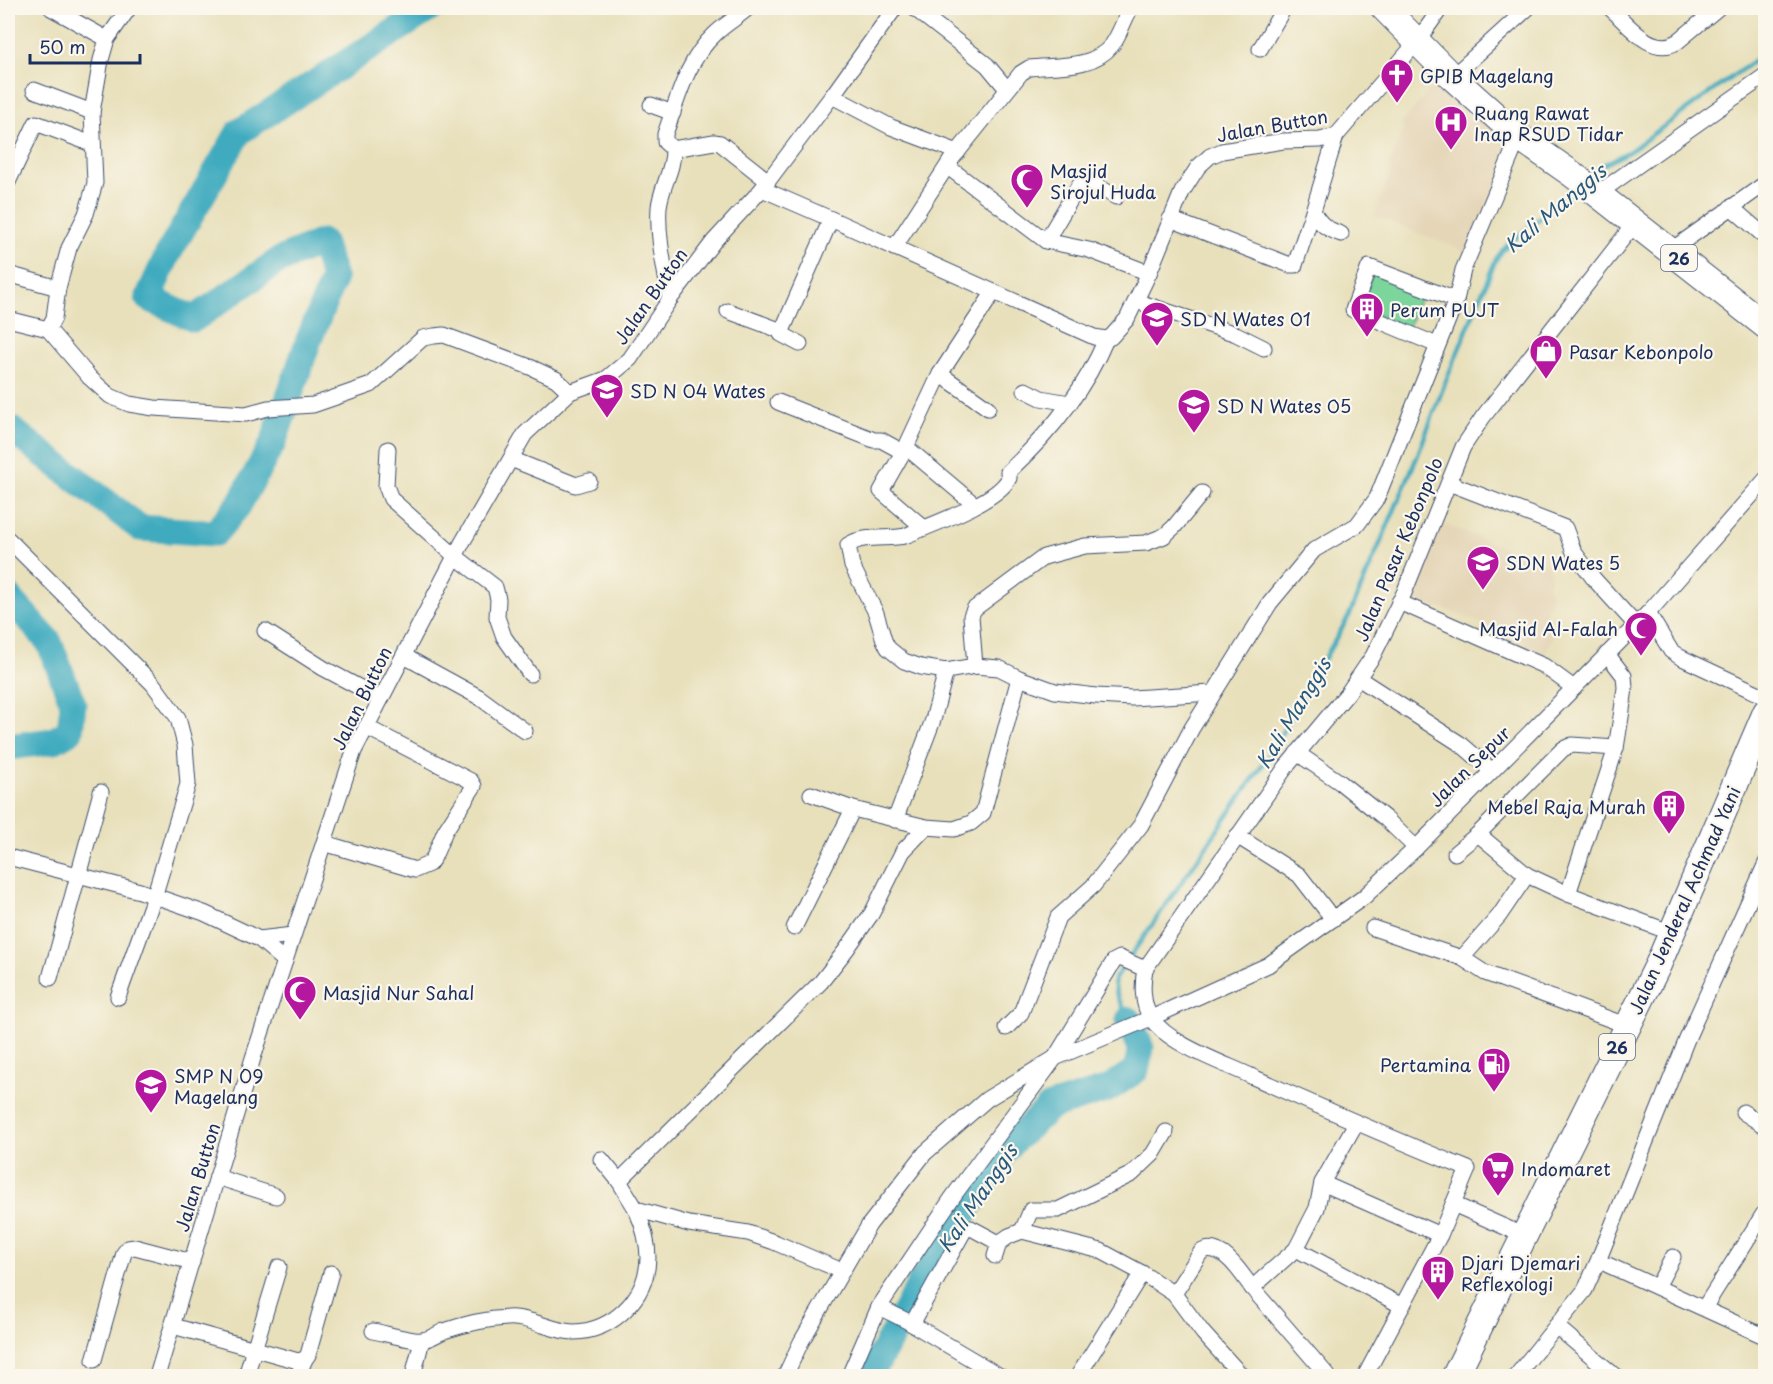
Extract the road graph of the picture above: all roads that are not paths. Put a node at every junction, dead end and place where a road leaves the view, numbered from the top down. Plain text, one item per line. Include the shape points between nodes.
1 (51, 8) edge
2 (129, 8) edge
3 (748, 8) edge
4 (895, 8) edge
5 (914, 8) edge
6 (1284, 8) edge
7 (1384, 8) edge
8 (1441, 8) edge
9 (1528, 8) edge
10 (1610, 8) edge
11 (1718, 8) edge
12 (1128, 9) edge
13 (107, 39) junction
14 (1416, 43) junction
15 (1260, 49) dead end
16 (1766, 75) edge
17 (1452, 77) junction
18 (1007, 89) junction
19 (34, 90) dead end
20 (832, 96) junction
21 (651, 105) dead end
22 (92, 112) junction
23 (673, 113) junction
24 (1336, 136) junction
25 (1519, 137) junction
26 (92, 144) junction
27 (673, 149) junction
28 (955, 156) junction
29 (13, 159) edge
30 (8, 182) edge
31 (1766, 183) edge
32 (765, 185) junction
33 (1595, 192) junction
34 (1116, 197) dead end
35 (1731, 207) junction
36 (1313, 211) junction
37 (831, 219) junction
38 (1170, 219) junction
39 (1635, 223) junction
40 (1341, 234) dead end
41 (1766, 234) edge
42 (1046, 241) junction
43 (894, 248) junction
44 (1670, 251) junction
45 (1149, 273) junction
46 (8, 274) edge
47 (58, 288) junction
48 (993, 293) junction
49 (670, 299) junction
50 (1456, 300) junction
51 (1136, 301) junction
52 (729, 311) dead end
53 (8, 319) edge
54 (1766, 326) edge
55 (48, 329) junction
56 (782, 331) junction
57 (1106, 339) junction
58 (800, 344) dead end
59 (1437, 345) junction
60 (1264, 348) dead end
61 (940, 374) junction
62 (1025, 390) dead end
63 (570, 392) junction
64 (778, 402) dead end
65 (1069, 403) junction
66 (988, 408) dead end
67 (388, 449) dead end
68 (904, 450) junction
69 (511, 459) junction
70 (1766, 479) edge
71 (589, 481) dead end
72 (1449, 483) junction
73 (1202, 493) dead end
74 (975, 505) junction
75 (924, 528) junction
76 (8, 539) edge
77 (456, 556) junction
78 (1399, 602) junction
79 (1648, 613) junction
80 (1635, 625) junction
81 (266, 631) dead end
82 (1607, 654) junction
83 (404, 656) junction
84 (975, 666) junction
85 (946, 671) junction
86 (530, 674) dead end
87 (1019, 678) junction
88 (1358, 678) junction
89 (1574, 688) junction
90 (1212, 693) junction
91 (1766, 696) edge
92 (381, 699) junction
93 (1766, 712) edge
94 (366, 728) junction
95 (525, 731) dead end
96 (1616, 748) junction
97 (1297, 753) junction
98 (1492, 771) junction
99 (101, 792) dead end
100 (811, 794) dead end
101 (854, 809) junction
102 (899, 821) junction
103 (926, 827) junction
104 (1478, 834) junction
105 (1237, 836) junction
106 (324, 843) junction
107 (1416, 848) junction
108 (903, 851) junction
109 (1455, 853) dead end
110 (8, 857) edge
111 (1766, 863) edge
112 (1527, 875) junction
113 (80, 876) junction
114 (1568, 894) junction
115 (154, 897) junction
116 (1334, 919) junction
117 (794, 928) dead end
118 (1373, 928) dead end
119 (1671, 933) junction
120 (293, 935) junction
121 (260, 939) junction
122 (1462, 958) junction
123 (285, 961) junction
124 (1137, 965) junction
125 (50, 978) dead end
126 (118, 997) dead end
127 (1146, 1020) junction
128 (1628, 1026) junction
129 (1006, 1028) dead end
130 (1055, 1058) junction
131 (1743, 1112) dead end
132 (1356, 1123) junction
133 (1766, 1127) edge
134 (1166, 1132) dead end
135 (601, 1159) dead end
136 (217, 1177) junction
137 (619, 1181) junction
138 (1322, 1183) junction
139 (276, 1196) dead end
140 (1454, 1204) junction
141 (636, 1209) junction
142 (1764, 1216) edge
143 (1022, 1231) junction
144 (1440, 1235) junction
145 (1525, 1236) junction
146 (1296, 1249) junction
147 (1673, 1257) dead end
148 (192, 1262) junction
149 (1608, 1265) dead end
150 (279, 1266) dead end
151 (842, 1271) junction
152 (1142, 1273) junction
153 (331, 1274) dead end
154 (1657, 1287) junction
155 (1252, 1288) junction
156 (1174, 1294) junction
157 (1402, 1306) junction
158 (1704, 1308) junction
159 (882, 1309) junction
160 (910, 1323) junction
161 (173, 1326) junction
162 (1556, 1326) junction
163 (373, 1331) dead end
164 (1766, 1337) edge
165 (422, 1340) junction
166 (254, 1349) junction
167 (305, 1359) junction
168 (94, 1360) dead end
169 (1520, 1375) edge
170 (158, 1377) edge
171 (246, 1377) edge
172 (298, 1377) edge
173 (413, 1377) edge
174 (785, 1377) edge
175 (849, 1377) edge
176 (1000, 1377) edge
177 (1078, 1377) edge
178 (1242, 1377) edge
179 (1328, 1377) edge
180 (1365, 1377) edge
181 (1455, 1377) edge
182 (1615, 1377) edge

1 - 13 street
2 - 13 street
3 - 23 street via 715,34 694,58
4 - 20 street, Jalan Button
5 - 18 street via 987,65
6 - 15 street
7 - 14 highway, 26
8 - 14 street, Jalan Button
9 - 17 street
10 - 11 street via 1650,44 1662,47 1677,42
12 - 18 street via 1113,44 1100,57 1089,62 1029,68
13 - 22 street
14 - 17 highway, 26
14 - 24 street, Jalan Button
16 - 33 street
17 - 25 highway, 26
18 - 28 street
19 - 22 street
20 - 28 street
20 - 32 street, Jalan Button
21 - 23 street
22 - 26 street
23 - 27 street via 665,142
24 - 36 street
24 - 38 street, Jalan Button via 1283,141 1210,156 1190,177
25 - 33 highway, 26
25 - 50 street via 1462,270
26 - 29 street via 36,123
26 - 47 street via 93,189
27 - 32 street via 720,143
27 - 49 street via 659,208
28 - 42 street via 950,165 952,170
28 - 43 street
29 - 30 street
31 - 35 street
32 - 37 street
32 - 49 street, Jalan Button via 714,241
33 - 39 highway, 26
34 - 42 street via 1087,180 1081,182
35 - 41 street
35 - 44 street
36 - 38 street via 1295,265
36 - 40 street via 1326,228
37 - 43 street
37 - 56 street
38 - 45 street, Jalan Button
39 - 44 highway, 26
39 - 72 street, Jalan Pasar Kebonpolo via 1483,417 1463,447
42 - 45 street via 1089,250
43 - 48 street
44 - 54 highway, 26
45 - 51 street, Jalan Button
46 - 47 street
47 - 55 street via 54,318
48 - 57 street
48 - 61 street
49 - 63 street, Jalan Button via 621,368 606,379
50 - 59 street
50 - 59 street via 1369,267 1353,310
51 - 57 street, Jalan Button via 1118,331
51 - 60 street via 1236,334
52 - 56 street
53 - 55 street
55 - 63 street via 110,396 129,404 193,412 246,414 268,408 313,405 371,385 423,338 444,335 530,367 556,379
56 - 58 street via 781,334
57 - 65 street, Jalan Button via 1089,375
59 - 90 street via 1377,498 1357,525 1314,550 1270,603
61 - 66 street
61 - 68 street
62 - 65 street via 1041,398
63 - 69 street, Jalan Button via 525,434
64 - 68 street
65 - 74 street, Jalan Button via 1032,450 1008,472 1004,488
67 - 77 street via 386,486 391,499
68 - 74 street
68 - 75 street via 881,490
69 - 71 street via 576,485
69 - 77 street, Jalan Button
70 - 79 street, Jalan Sepur
72 - 78 street, Jalan Pasar Kebonpolo
72 - 80 street via 1564,528 1574,552
73 - 84 street via 1174,527 1155,540 1056,552 1038,560 992,595 971,616
74 - 75 street, Jalan Button
75 - 85 street, Jalan Button via 895,538 853,542 848,545 848,552 888,648 904,661
76 - 115 street via 153,684 178,717 188,784
77 - 83 street, Jalan Button
77 - 86 street via 495,587 497,617 504,637
78 - 88 street, Jalan Pasar Kebonpolo via 1374,656
78 - 89 street via 1544,666
79 - 80 street, Jalan Sepur
79 - 91 street via 1671,651
80 - 82 street, Jalan Sepur
81 - 92 street
82 - 89 street, Jalan Sepur
82 - 96 street via 1625,682
83 - 92 street, Jalan Button
83 - 95 street via 479,697
84 - 85 street
84 - 87 street via 999,668
85 - 102 street
87 - 90 street via 1055,691 1096,696
87 - 103 street via 983,813 954,830
88 - 97 street, Jalan Pasar Kebonpolo
88 - 98 street via 1462,745
89 - 98 street, Jalan Sepur
90 - 129 street via 1141,825 1093,886 1058,917 1021,1013
92 - 94 street, Jalan Button
93 - 119 highway, Jalan Jenderal Achmad Yani / 26
94 - 106 street, Jalan Button via 354,751
94 - 106 street via 474,786 445,831 434,857 416,870
96 - 104 street via 1572,745 1563,749
96 - 114 street
97 - 105 street, Jalan Pasar Kebonpolo
97 - 107 street via 1341,783
98 - 107 street, Jalan Sepur
99 - 113 street
100 - 101 street
101 - 102 street
101 - 117 street
102 - 103 street
102 - 108 street
103 - 108 street
104 - 109 street
104 - 112 street
105 - 116 street via 1299,875
105 - 124 street, Jalan Pasar Kebonpolo
106 - 120 street, Jalan Button
107 - 116 street, Jalan Sepur via 1364,897
108 - 137 street via 872,913 821,982
110 - 113 street
111 - 162 street via 1687,1039 1585,1290
112 - 114 street
112 - 122 street via 1499,916
113 - 115 street
113 - 125 street
114 - 119 street
115 - 121 street via 204,913
115 - 126 street
116 - 127 street, Jalan Sepur via 1268,965
118 - 122 street
119 - 128 highway, Jalan Jenderal Achmad Yani / 26
120 - 121 street
120 - 123 street, Jalan Button
121 - 123 street
122 - 128 street via 1485,973
123 - 136 street, Jalan Button
124 - 127 street
124 - 130 street, Jalan Pasar Kebonpolo via 1120,958 1114,961
127 - 130 street, Jalan Sepur
127 - 132 street via 1175,1041
128 - 145 highway, Jalan Jenderal Achmad Yani / 26
130 - 151 street, Jalan Sepur via 987,1099 925,1153 869,1225
130 - 159 street via 951,1198
131 - 133 street
132 - 138 street
132 - 140 street via 1468,1169
134 - 143 street via 1153,1154 1132,1174 1059,1210 1031,1210
135 - 137 street
136 - 139 street
136 - 148 street, Jalan Button
137 - 141 street
138 - 144 street
138 - 146 street via 1317,1208
140 - 144 street
140 - 145 street
141 - 151 street via 689,1224 748,1233
141 - 165 street via 648,1260 637,1295 613,1321 595,1330 572,1332 510,1317 475,1322
142 - 158 street
143 - 152 street via 1101,1251
143 - 160 street via 1009,1236 997,1250 971,1228 964,1229
144 - 157 street
145 - 181 highway, Jalan Jenderal Achmad Yani / 26
146 - 155 street
146 - 157 street
147 - 154 street
148 - 161 street, Jalan Button
148 - 168 street via 128,1248
149 - 154 street
150 - 166 street
151 - 174 street, Jalan Sepur
152 - 156 street
152 - 177 street
153 - 167 street
154 - 158 street
155 - 156 street via 1233,1262 1209,1249 1201,1252
155 - 179 street
156 - 178 street
157 - 180 street
158 - 164 street
159 - 160 street
159 - 175 street
160 - 176 street
161 - 166 street
161 - 170 street, Jalan Button
162 - 169 street
162 - 182 street
163 - 165 street
165 - 173 street
166 - 167 street via 298,1361
166 - 171 street
167 - 172 street

